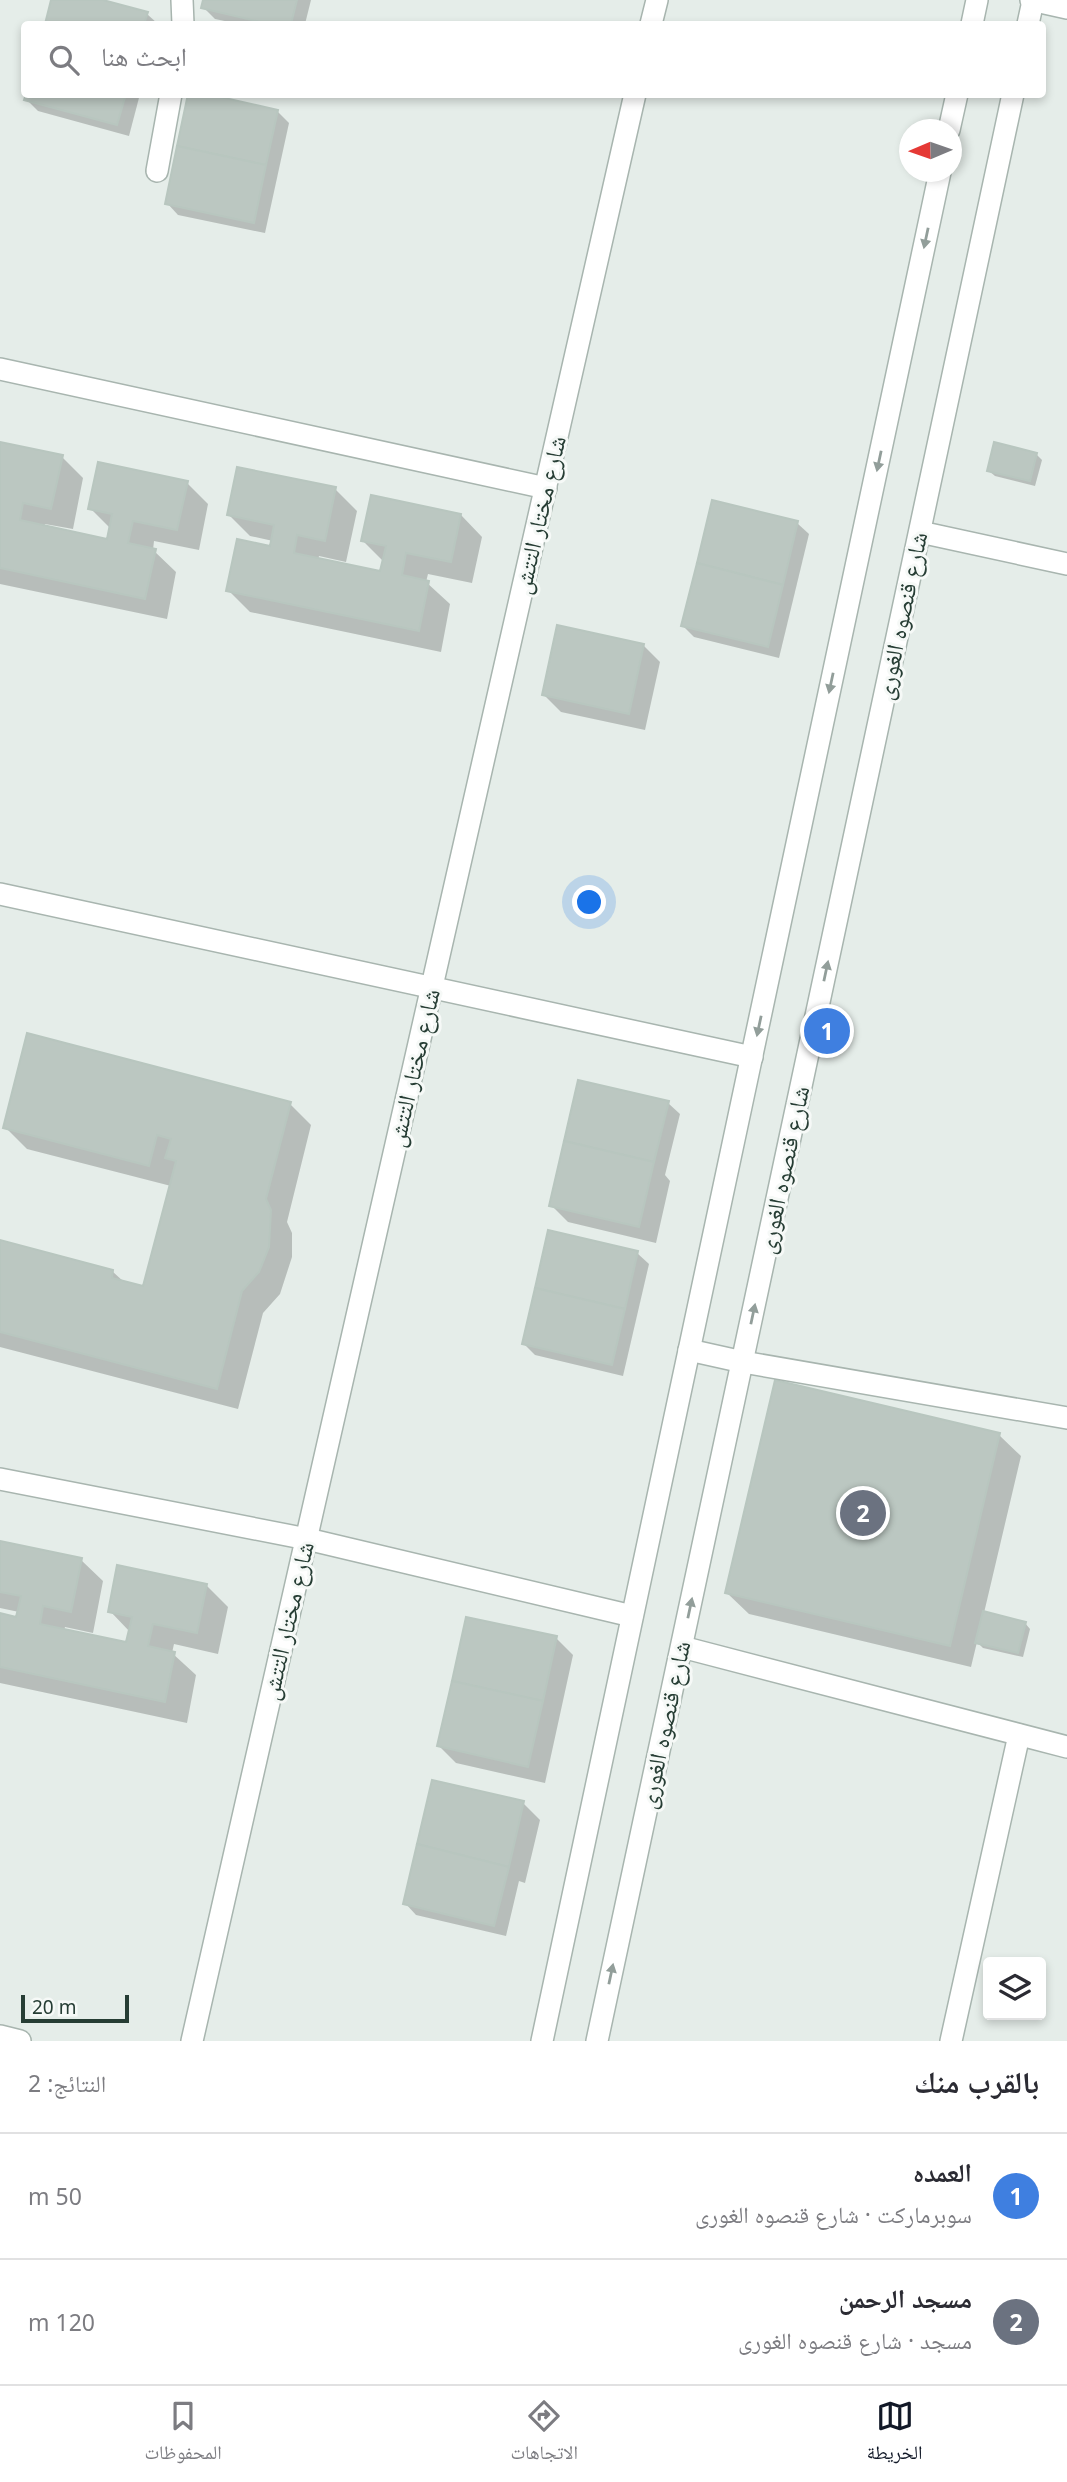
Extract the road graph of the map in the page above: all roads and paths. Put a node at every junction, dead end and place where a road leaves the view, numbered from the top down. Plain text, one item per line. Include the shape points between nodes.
1 (182, 0) edge
2 (657, 0) edge
3 (977, 0) edge
4 (1032, 0) edge
5 (1067, 8) edge
6 (183, 21) edge
7 (652, 21) edge
8 (973, 21) edge
9 (1028, 21) edge
10 (170, 98) edge
11 (634, 98) edge
12 (956, 98) edge
13 (1012, 98) edge
14 (951, 119) edge
15 (157, 172) dead end
16 (938, 182) edge
17 (0, 369) edge
18 (546, 488) junction
19 (920, 532) junction
20 (1067, 564) edge
21 (0, 894) edge
22 (432, 988) junction
23 (752, 1057) junction
24 (689, 1350) junction
25 (743, 1362) junction
26 (1067, 1418) edge
27 (0, 1479) edge
28 (307, 1539) junction
29 (632, 1616) junction
30 (682, 1647) junction
31 (1019, 1735) junction
32 (1067, 1747) edge
33 (0, 2036) edge
34 (20, 2041) edge
35 (192, 2041) edge
36 (542, 2041) edge
37 (597, 2041) edge
38 (951, 2041) edge

1 - 6 street
2 - 7 street
3 - 8 street
4 - 5 street
4 - 9 street
10 - 15 street
11 - 18 street, شارع مختار التتش
12 - 14 street
13 - 19 street, شارع قنصوه الغورى
16 -> 23 street
17 - 18 street
18 - 22 street, شارع مختار التتش
19 - 20 street
25 -> 19 street, شارع قنصوه الغورى
21 - 22 street
22 - 23 street
22 - 28 street, شارع مختار التتش
23 - 24 street
24 - 25 street
24 - 29 street
25 - 26 street
30 -> 25 street, شارع قنصوه الغورى
27 - 28 street
28 - 29 street
28 - 35 street, شارع مختار التتش
29 - 36 street
30 - 31 street
37 -> 30 street, شارع قنصوه الغورى
31 - 32 street
31 - 38 street
33 - 34 street

